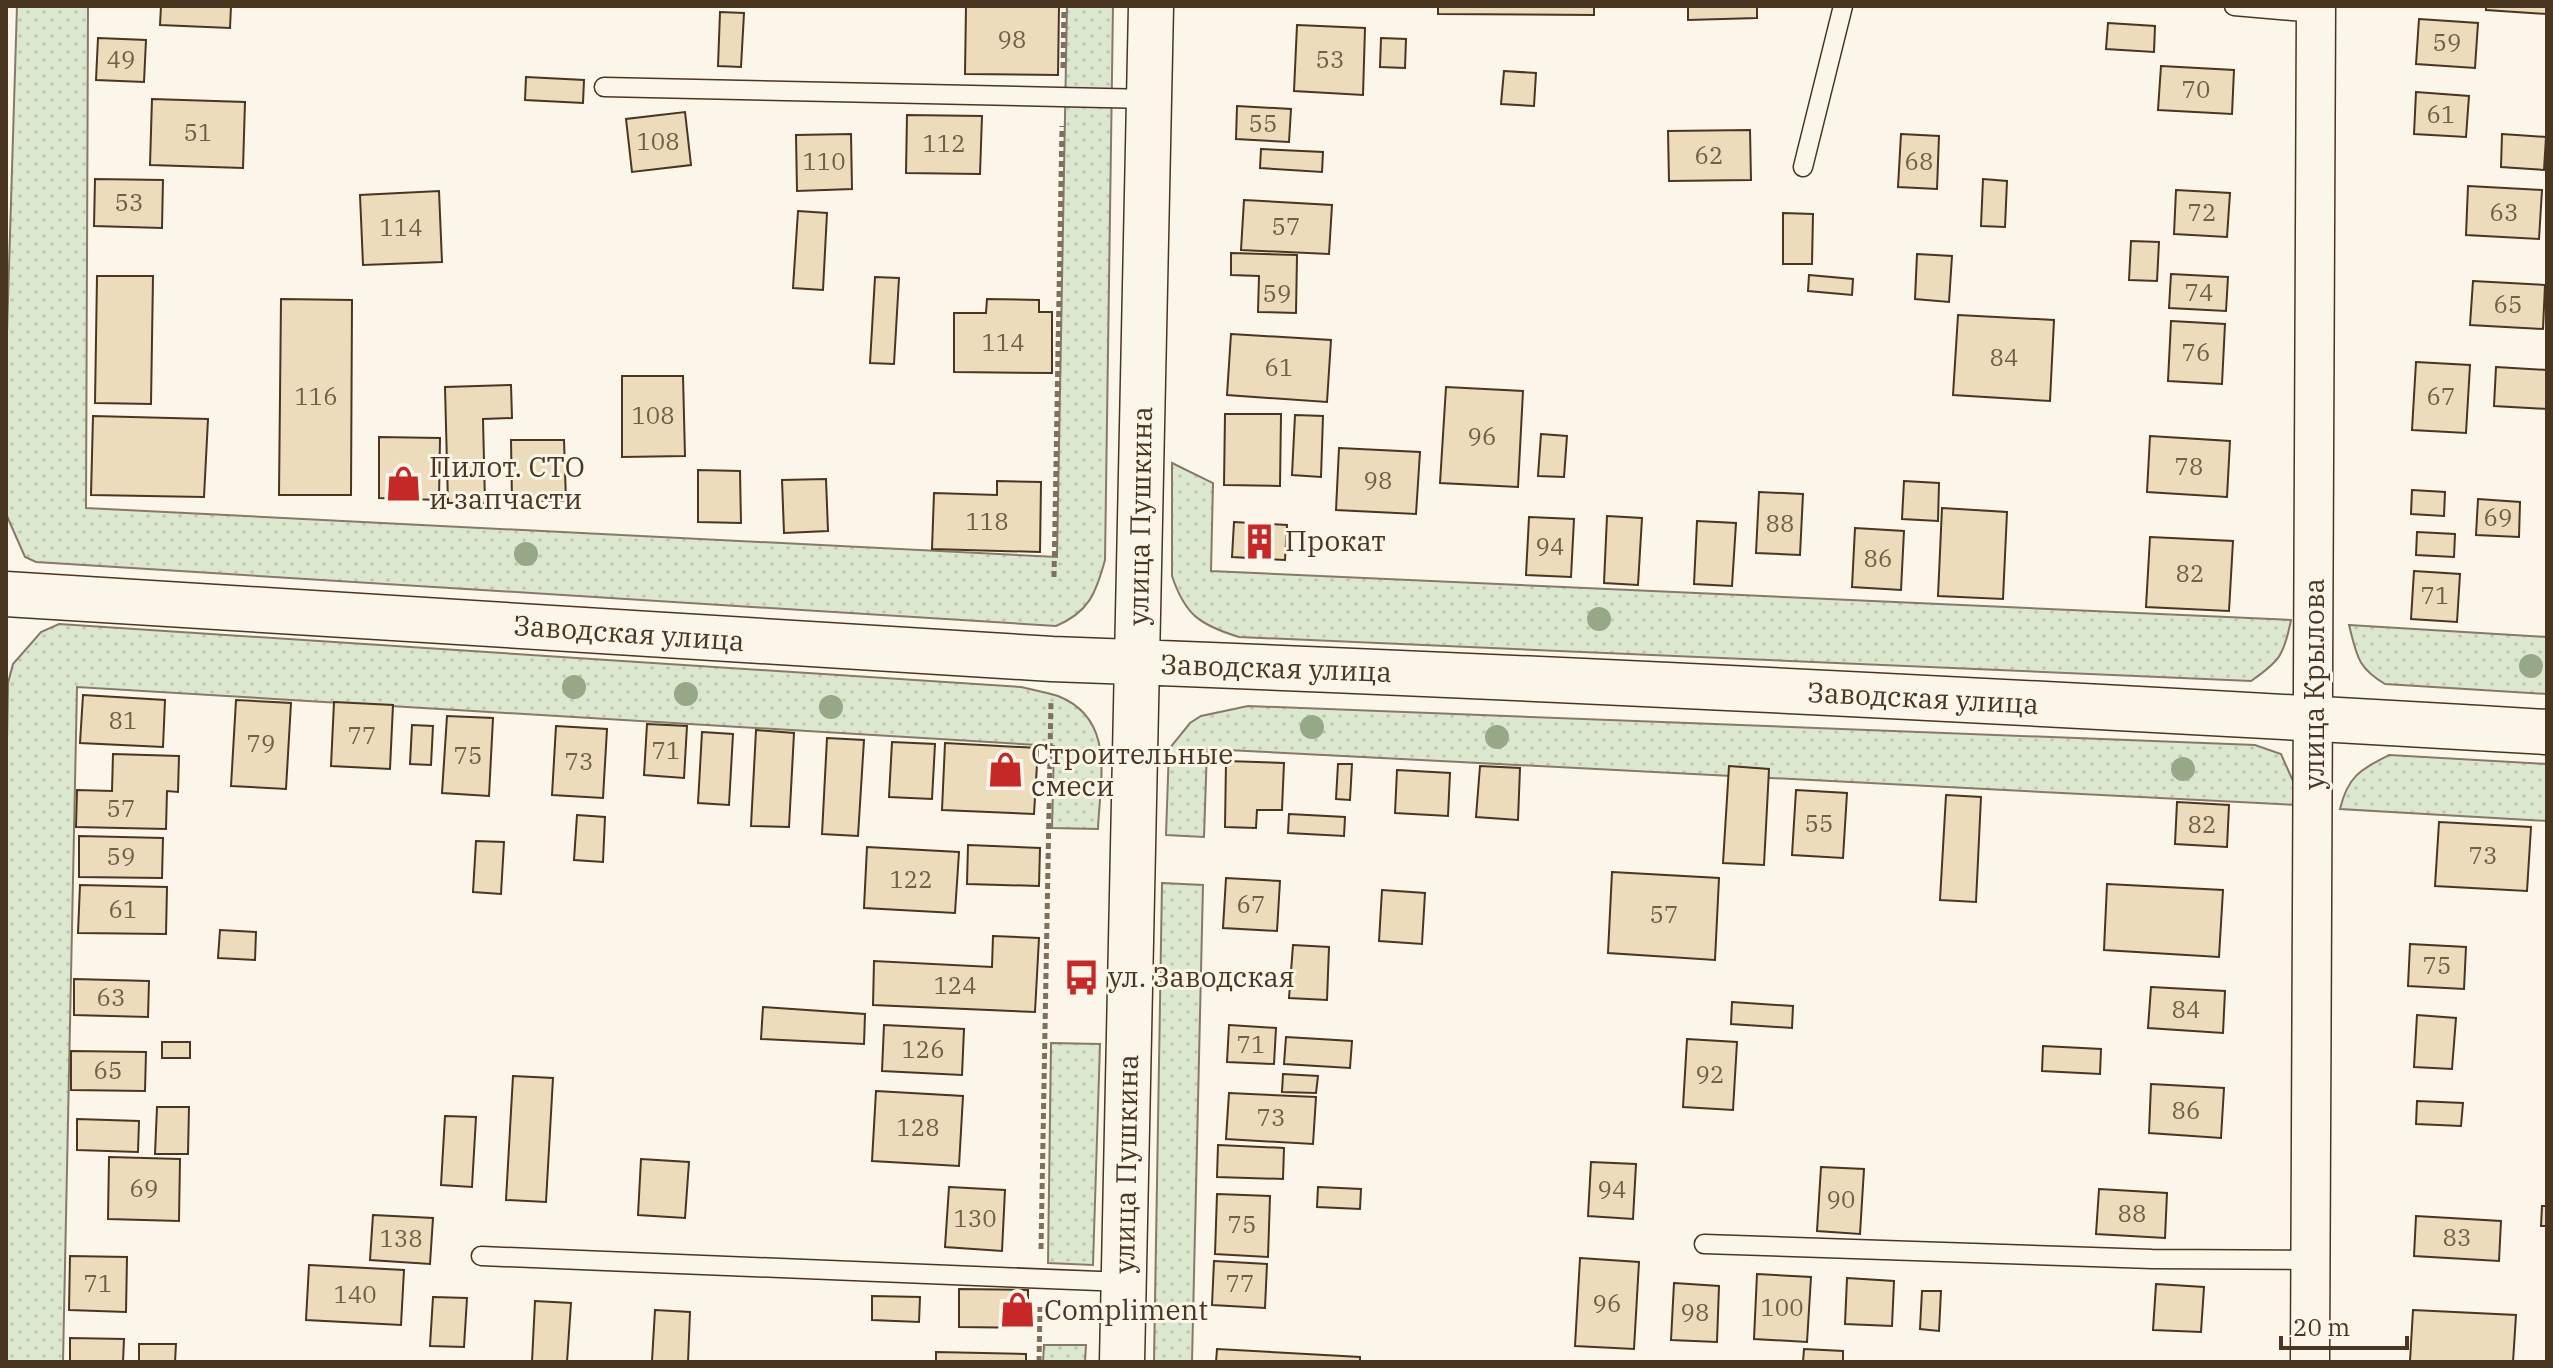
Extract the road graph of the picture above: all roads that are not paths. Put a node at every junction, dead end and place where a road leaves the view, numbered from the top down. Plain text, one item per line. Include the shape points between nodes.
1 (1151, 6) edge
2 (1843, 6) edge
3 (2234, 6) edge
4 (2316, 9) edge
5 (604, 87) dead end
6 (1149, 99) junction
7 (1803, 167) dead end
8 (6, 594) edge
9 (1137, 662) junction
10 (2314, 718) junction
11 (2547, 732) edge
12 (1704, 1244) dead end
13 (481, 1256) dead end
14 (2310, 1260) junction
15 (1124, 1282) junction
16 (1122, 1362) edge
17 (2310, 1362) edge

1 - 6 main road, улица Пушкина
2 - 7 lane
3 - 4 lane
4 - 10 street, улица Крылова
5 - 6 lane
6 - 9 main road, улица Пушкина
8 - 9 main road, Заводская улица
9 - 10 main road, Заводская улица
9 - 15 main road, улица Пушкина
10 - 11 main road, Заводская улица
10 - 14 street, улица Крылова
12 - 14 lane
13 - 15 lane
14 - 17 street, улица Крылова
15 - 16 main road, улица Пушкина

